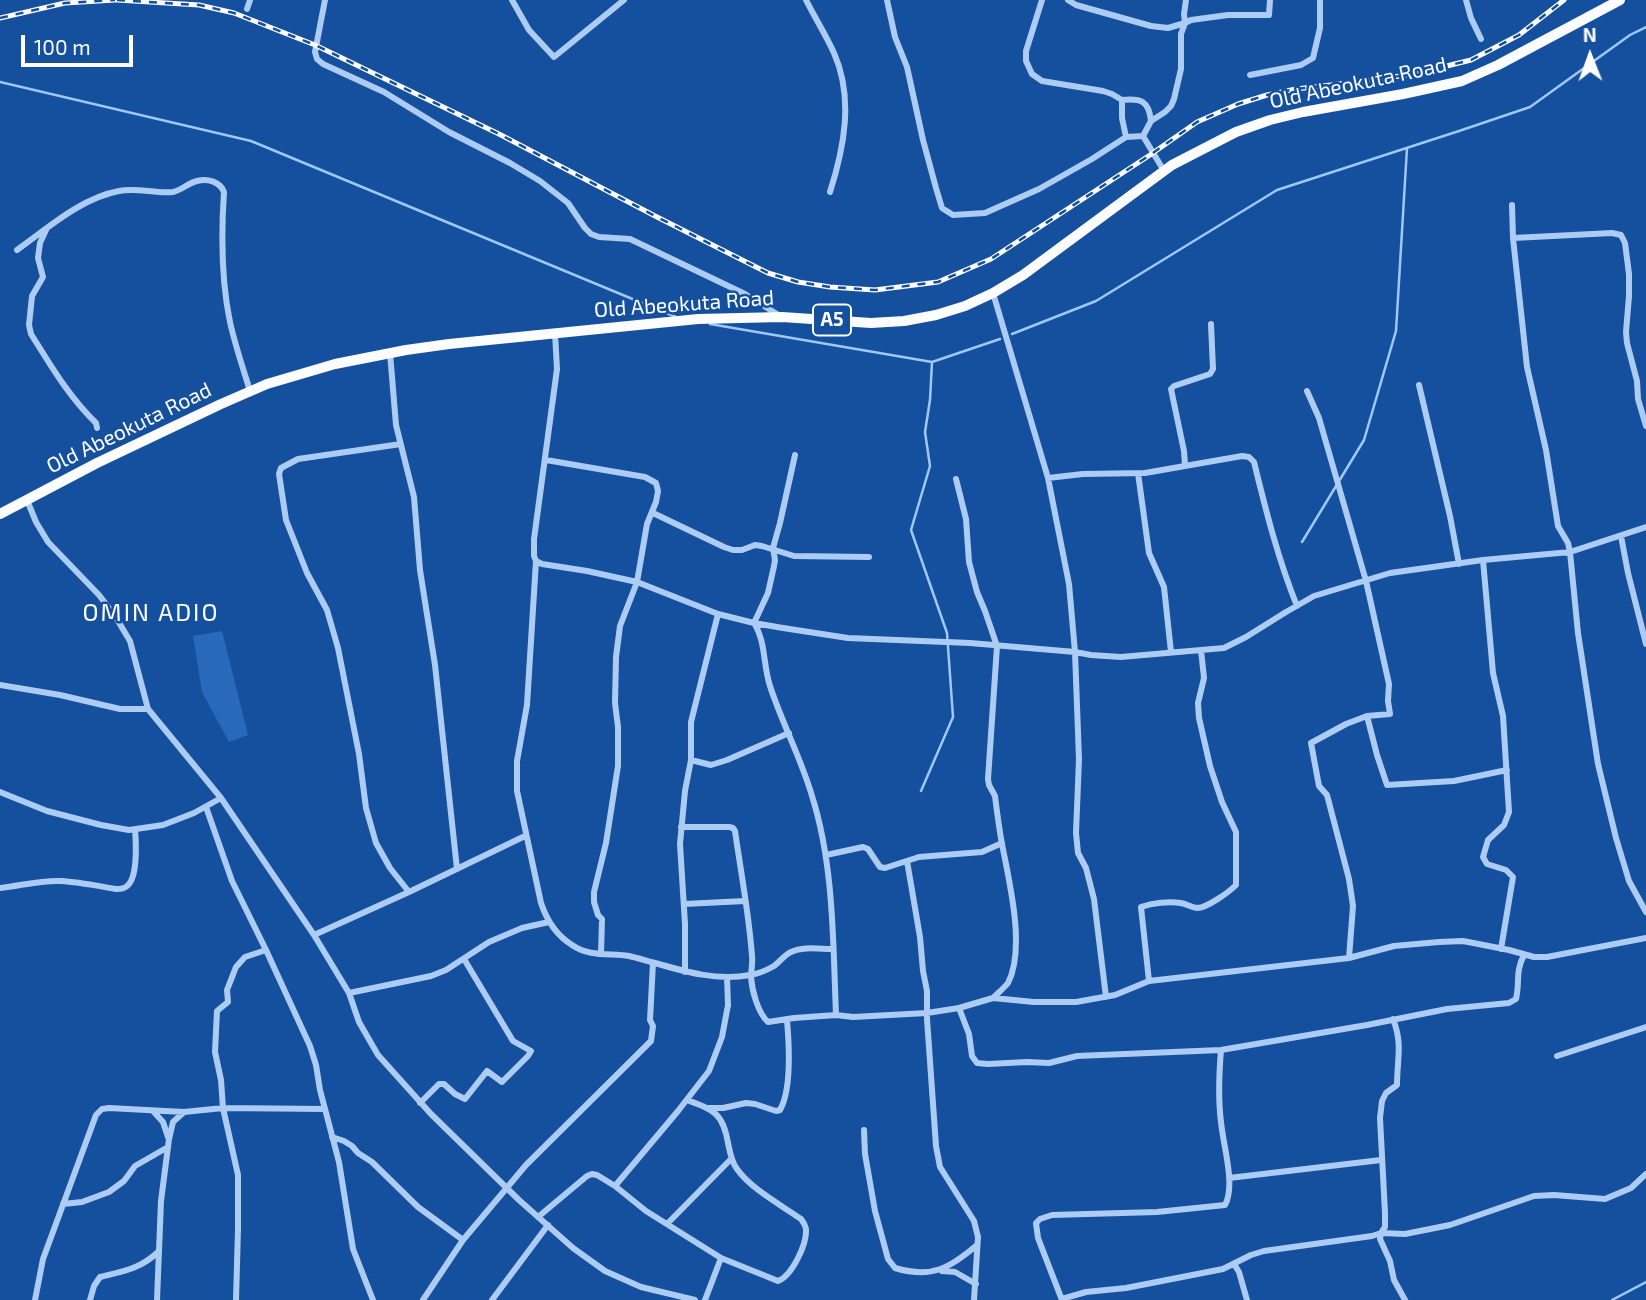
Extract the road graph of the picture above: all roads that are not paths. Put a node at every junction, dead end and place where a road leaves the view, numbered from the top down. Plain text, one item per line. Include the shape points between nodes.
1 (250, 0) edge
2 (326, 0) edge
3 (512, 0) edge
4 (623, 0) edge
5 (806, 0) edge
6 (887, 0) edge
7 (1042, 0) edge
8 (1068, 0) edge
9 (1186, 0) edge
10 (1270, 0) edge
11 (1320, 0) edge
12 (1466, 0) edge
13 (1620, 0) edge
14 (1077, 2) edge
15 (247, 9) dead end
16 (1185, 23) junction
17 (1481, 39) dead end
18 (1250, 75) dead end
19 (1122, 100) junction
20 (1151, 121) junction
21 (1126, 136) junction
22 (1143, 136) junction
23 (1164, 171) junction
24 (831, 192) dead end
25 (1512, 205) dead end
26 (47, 228) junction
27 (1513, 239) junction
28 (17, 250) dead end
29 (993, 293) junction
30 (782, 317) junction
31 (1211, 324) dead end
32 (555, 333) junction
33 (390, 353) junction
34 (1419, 385) dead end
35 (250, 391) junction
36 (1307, 391) dead end
37 (1646, 426) edge
38 (97, 428) dead end
39 (401, 444) junction
40 (794, 455) dead end
41 (546, 460) junction
42 (1185, 465) junction
43 (1138, 473) junction
44 (1048, 478) junction
45 (956, 479) dead end
46 (27, 500) junction
47 (653, 513) junction
48 (0, 514) edge
49 (1646, 527) edge
50 (1621, 536) junction
51 (773, 548) junction
52 (1570, 552) junction
53 (869, 557) dead end
54 (1483, 560) junction
55 (536, 561) junction
56 (1459, 564) junction
57 (1366, 581) junction
58 (637, 582) junction
59 (1297, 606) junction
60 (718, 614) junction
61 (754, 623) junction
62 (1646, 644) edge
63 (997, 646) junction
64 (1201, 650) junction
65 (1075, 652) junction
66 (1171, 652) junction
67 (0, 685) edge
68 (148, 709) junction
69 (1367, 716) junction
70 (789, 733) junction
71 (691, 760) junction
72 (1507, 770) junction
73 (0, 792) edge
74 (221, 798) junction
75 (206, 807) junction
76 (681, 827) junction
77 (135, 829) junction
78 (526, 836) junction
79 (1002, 843) junction
80 (826, 855) junction
81 (907, 861) junction
82 (457, 869) junction
83 (0, 888) edge
84 (409, 892) junction
85 (745, 901) junction
86 (684, 904) junction
87 (1646, 912) edge
88 (549, 922) junction
89 (314, 935) junction
90 (1646, 938) edge
91 (833, 949) junction
92 (266, 950) junction
93 (1501, 950) junction
94 (601, 954) junction
95 (1524, 954) junction
96 (1349, 958) junction
97 (464, 959) junction
98 (653, 963) junction
99 (685, 971) junction
100 (751, 975) junction
101 (727, 977) junction
102 (1149, 981) junction
103 (349, 993) junction
104 (1106, 997) junction
105 (993, 998) junction
106 (959, 1008) junction
107 (927, 1013) junction
108 (836, 1014) junction
109 (1393, 1019) junction
110 (787, 1020) junction
111 (1646, 1027) edge
112 (1221, 1050) junction
113 (1557, 1056) dead end
114 (687, 1100) junction
115 (420, 1102) junction
116 (223, 1108) junction
117 (707, 1108) junction
118 (325, 1109) junction
119 (153, 1111) junction
120 (184, 1112) junction
121 (864, 1130) dead end
122 (332, 1137) junction
123 (168, 1143) junction
124 (731, 1159) junction
125 (1381, 1160) junction
126 (1646, 1174) edge
127 (1229, 1178) junction
128 (615, 1185) junction
129 (507, 1188) junction
130 (64, 1204) junction
131 (538, 1217) junction
132 (667, 1224) junction
133 (548, 1225) junction
134 (1381, 1233) junction
135 (463, 1240) junction
136 (977, 1245) junction
137 (158, 1252) junction
138 (721, 1258) junction
139 (1234, 1264) junction
140 (940, 1270) junction
141 (976, 1284) junction
142 (1062, 1299) edge
143 (36, 1300) edge
144 (90, 1300) edge
145 (157, 1300) edge
146 (236, 1300) edge
147 (373, 1300) edge
148 (423, 1300) edge
149 (492, 1300) edge
150 (695, 1300) edge
151 (705, 1300) edge
152 (974, 1300) edge
153 (1247, 1300) edge
154 (1405, 1300) edge

1 - 15 street
2 - 30 street via 315,52 323,64 384,92 540,181 568,203 591,234 629,239
3 - 4 street via 528,30 554,57
5 - 24 street via 835,55 844,86 843,146
6 - 21 street via 942,208 953,215 985,213 1039,189
7 - 19 street via 1026,51 1032,74 1042,81 1103,91
8 - 14 street
9 - 16 street
10 - 16 street via 1269,15 1228,15
11 - 18 street via 1313,58 1301,65
12 - 17 street
13 - 23 highway, Old Abeokuta Road / A5 via 1462,81 1270,120 1208,145
14 - 16 street via 1152,26
16 - 20 street via 1174,99
19 - 20 street via 1144,103
19 - 21 street
20 - 22 street
21 - 22 street
22 - 23 street
23 - 29 highway, Old Abeokuta Road / A5
25 - 27 street
26 - 28 street
26 - 35 street via 100,197 120,191 169,192 205,180 223,188 222,258 228,309
26 - 38 street via 38,258 44,277 32,296 29,325 62,383
27 - 37 street via 1612,233 1623,238 1629,274 1627,343
27 - 52 street via 1527,367 1558,526
29 - 30 highway, Old Abeokuta Road / A5 via 965,306 904,321
29 - 44 street
30 - 32 highway, Old Abeokuta Road / A5 via 698,318
31 - 42 street via 1210,374 1171,389
32 - 33 highway, Old Abeokuta Road / A5
32 - 41 street via 557,369
33 - 35 highway, Old Abeokuta Road / A5 via 335,364
33 - 39 street
34 - 56 street
35 - 46 highway, Old Abeokuta Road / A5
36 - 57 street
39 - 82 street via 414,497
39 - 84 street via 298,459 279,474 286,520 327,610 338,648 376,843
40 - 51 street
41 - 47 street via 652,480 657,491
41 - 55 street via 534,539
42 - 43 street
42 - 59 street via 1242,456 1254,462 1275,546
43 - 44 street
43 - 66 street via 1149,553 1164,587
44 - 65 street via 1069,584
45 - 63 street via 966,519 969,562
46 - 48 highway, Old Abeokuta Road / A5
46 - 68 street via 48,542 99,595 130,641
47 - 51 street via 733,550 755,545
47 - 58 street
49 - 50 street
50 - 52 street
50 - 62 street
51 - 53 street via 794,556
51 - 61 street via 768,593
52 - 54 street
52 - 87 street via 1598,764 1629,881
54 - 56 street
54 - 72 street
55 - 58 street
55 - 78 street via 527,705 517,761 517,791
56 - 57 street via 1390,573
57 - 59 street via 1314,596
57 - 69 street via 1389,684 1390,714
58 - 60 street
58 - 94 street via 620,626 616,657 618,766 594,892 603,919
59 - 64 street via 1224,648
60 - 61 street
60 - 71 street via 691,722
61 - 63 street via 848,638
61 - 70 street via 760,632 769,683
63 - 65 street
63 - 79 street via 988,779
64 - 66 street
64 - 102 street via 1204,678 1199,718 1222,802 1236,832 1236,885 1204,907 1175,902 1141,907
65 - 66 street via 1121,657
65 - 104 street via 1077,843 1094,899
67 - 68 street via 120,709
68 - 74 street
69 - 72 street via 1387,785 1454,781
69 - 96 street via 1311,743 1319,786 1327,795 1349,878 1353,906
70 - 71 street via 711,765
70 - 80 street via 813,796
71 - 76 street
72 - 93 street via 1509,812 1504,825 1488,840 1483,858 1513,877
73 - 77 street via 47,811
74 - 75 street
74 - 89 street
75 - 77 street via 163,825
75 - 92 street via 232,881
76 - 85 street via 733,828
76 - 86 street
77 - 83 street via 136,855 128,886 116,889 60,881
78 - 82 street
78 - 88 street
79 - 81 street via 972,854
79 - 105 street via 1014,908 1014,957 1007,985
80 - 81 street via 863,847 880,867
80 - 91 street
81 - 107 street via 928,991
82 - 84 street
84 - 89 street
85 - 86 street
85 - 100 street
86 - 99 street
88 - 94 street via 573,946
88 - 97 street via 504,935
89 - 103 street
90 - 95 street via 1547,957
91 - 100 street via 790,952 776,965
91 - 108 street
92 - 116 street via 245,957 236,967 227,990 228,1002 217,1012 215,1052
92 - 118 street via 310,1046
93 - 95 street
93 - 96 street via 1439,942 1394,946
94 - 98 street
95 - 109 street via 1518,965 1518,993 1509,1003
96 - 102 street
97 - 103 street via 431,976
97 - 115 street via 513,1041 531,1051 502,1082 487,1071 465,1098 439,1084
98 - 99 street
98 - 129 street via 651,1041
99 - 101 street
100 - 101 street
100 - 110 street via 764,1018 768,1022
101 - 114 street via 722,1037 709,1070
102 - 104 street
103 - 115 street via 378,1055
104 - 105 street via 1076,1002
105 - 106 street
106 - 107 street
106 - 112 street via 976,1063 1049,1063 1077,1056
107 - 108 street
107 - 136 street via 940,1167 974,1221
108 - 110 street
109 - 112 street
109 - 125 street via 1400,1049 1397,1085 1382,1101
110 - 117 street via 788,1073 780,1110 746,1103
111 - 113 street
112 - 127 street via 1220,1120
114 - 117 street
114 - 128 street
115 - 129 street
116 - 118 street
116 - 120 street
116 - 146 street via 238,1175
117 - 124 street via 722,1119
118 - 122 street
119 - 120 street
119 - 123 street via 163,1122
119 - 130 street via 109,1108 96,1115
120 - 123 street via 173,1122
121 - 140 street via 875,1211 888,1259 903,1270
122 - 135 street via 352,1146 418,1207
122 - 147 street via 352,1249
123 - 130 street via 135,1166 110,1192
123 - 137 street
124 - 132 street
124 - 138 street via 749,1182 801,1219 806,1226 805,1239 801,1254 782,1281
125 - 127 street
125 - 134 street via 1385,1227
126 - 134 street via 1631,1188 1605,1199 1534,1196 1450,1225 1405,1234
127 - 142 street via 1225,1205 1040,1219 1036,1223 1038,1238
128 - 131 street via 589,1175
128 - 132 street
129 - 131 street
129 - 135 street
130 - 143 street via 43,1259
131 - 133 street
132 - 138 street
133 - 149 street
133 - 150 street via 605,1271
134 - 139 street via 1264,1251
134 - 154 street via 1394,1280
135 - 148 street
136 - 140 street
136 - 141 street
137 - 144 street via 142,1265 100,1277
137 - 145 street
138 - 151 street
139 - 142 street
139 - 153 street
140 - 141 street via 955,1272
141 - 152 street

